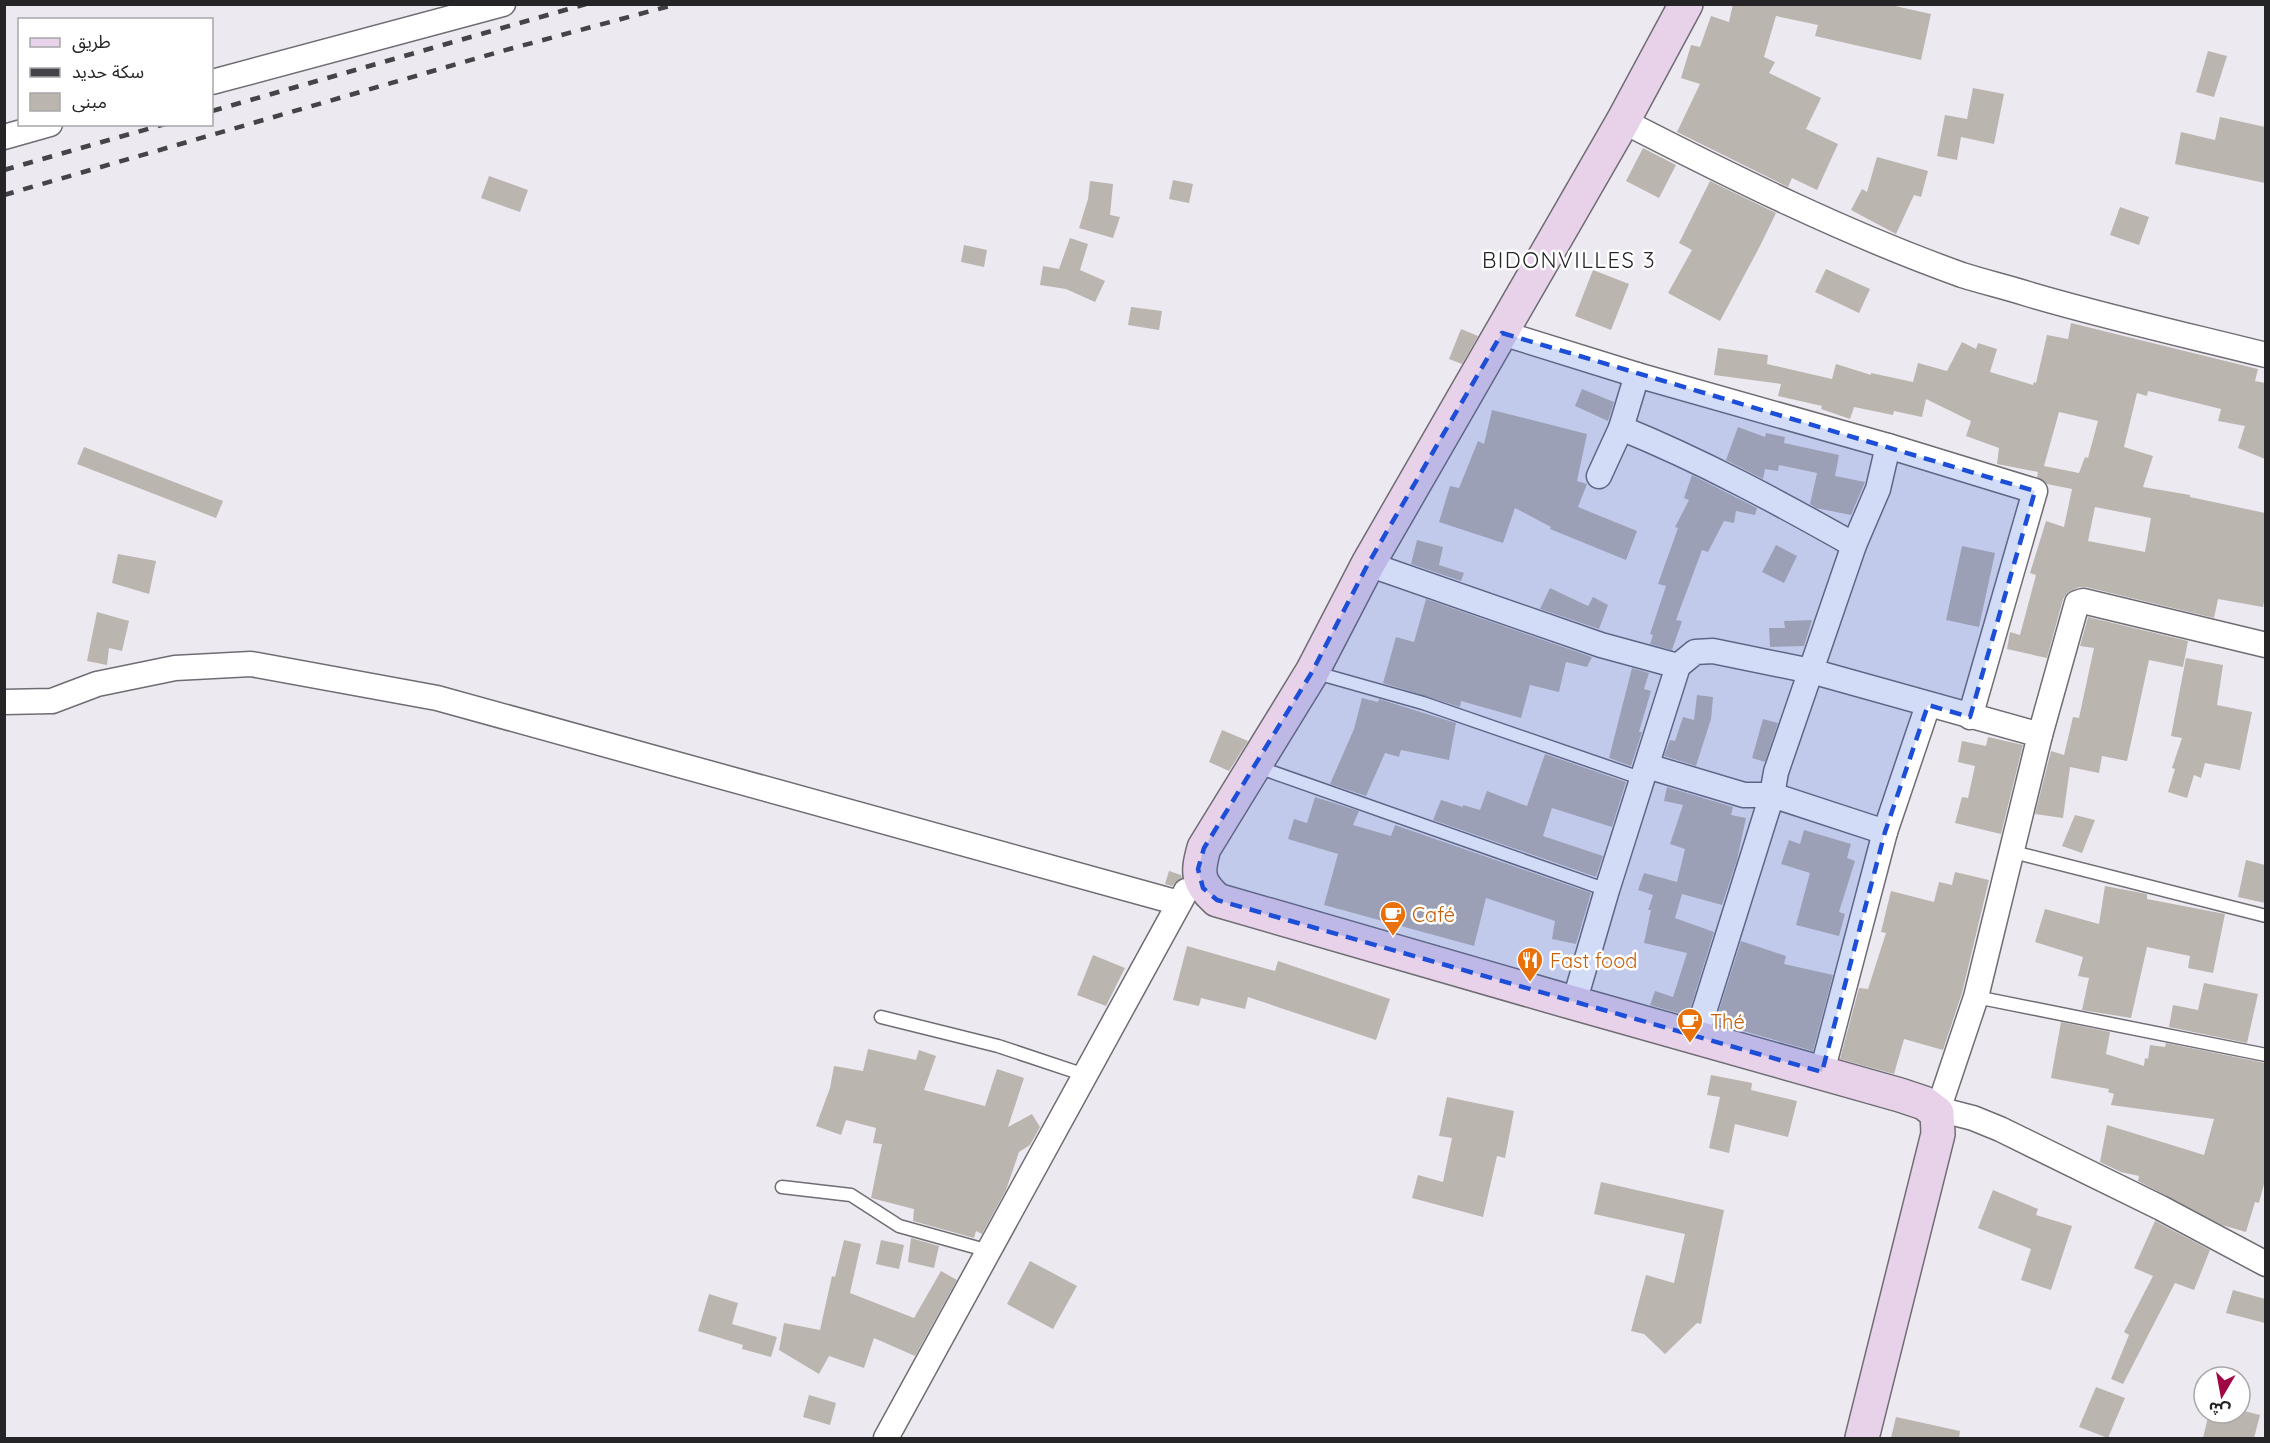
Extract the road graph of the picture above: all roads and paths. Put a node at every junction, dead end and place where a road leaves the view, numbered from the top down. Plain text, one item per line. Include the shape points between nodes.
1 (503, 4) edge
2 (1686, 4) edge
3 (213, 82) edge
4 (1623, 121) junction
5 (43, 126) edge
6 (4, 137) edge
7 (1502, 333) junction
8 (2265, 355) edge
9 (1637, 375) junction
10 (1621, 428) junction
11 (1888, 446) junction
12 (1599, 476) dead end
13 (1854, 544) junction
14 (1368, 564) junction
15 (2265, 645) edge
16 (1678, 666) junction
17 (1811, 671) junction
18 (1312, 672) junction
19 (4, 702) edge
20 (1928, 705) junction
21 (1970, 717) junction
22 (2040, 735) junction
23 (1255, 766) junction
24 (1645, 772) junction
25 (1772, 795) junction
26 (1885, 832) junction
27 (2013, 852) junction
28 (1198, 869) junction
29 (1607, 890) junction
30 (1179, 903) junction
31 (2265, 916) edge
32 (1976, 997) junction
33 (1574, 1004) junction
34 (881, 1017) dead end
35 (1696, 1036) junction
36 (2265, 1055) edge
37 (1822, 1072) junction
38 (1085, 1075) junction
39 (1937, 1111) junction
40 (782, 1187) dead end
41 (989, 1251) junction
42 (2265, 1264) edge
43 (886, 1438) edge
44 (1862, 1438) edge

1 - 3 street
2 - 4 street
4 - 7 street
4 - 8 street via 1817,217 1954,272
5 - 6 street
7 - 9 street
7 - 14 street
9 - 10 street
9 - 11 street
10 - 12 street
10 - 13 street via 1767,495
11 - 13 street via 1878,489
11 - 21 street via 2035,490
13 - 17 street
14 - 16 street via 1601,645
14 - 18 street
15 - 22 street via 2083,601 2077,603
16 - 17 street via 1695,652 1713,651
16 - 24 street
17 - 20 street
17 - 25 street via 1776,772
18 - 23 street
18 - 24 lane
19 - 30 street via 52,700 97,684 175,668 261,665 437,698
20 - 21 street
20 - 26 street
21 - 22 street
22 - 27 street
23 - 28 street via 1204,848
23 - 29 lane
24 - 25 street via 1744,795
24 - 29 street
25 - 26 street
25 - 35 street
26 - 37 street
27 - 31 lane
27 - 32 street
28 - 30 street
28 - 33 street via 1203,888 1216,900
29 - 33 street
30 - 38 street
32 - 36 lane
32 - 39 street
33 - 35 street
34 - 38 lane via 998,1046
35 - 37 street
37 - 39 street via 1924,1103
38 - 41 street
39 - 42 street via 1973,1118 2000,1129
39 - 44 street via 1938,1134
40 - 41 lane via 851,1195 899,1226
41 - 43 street

